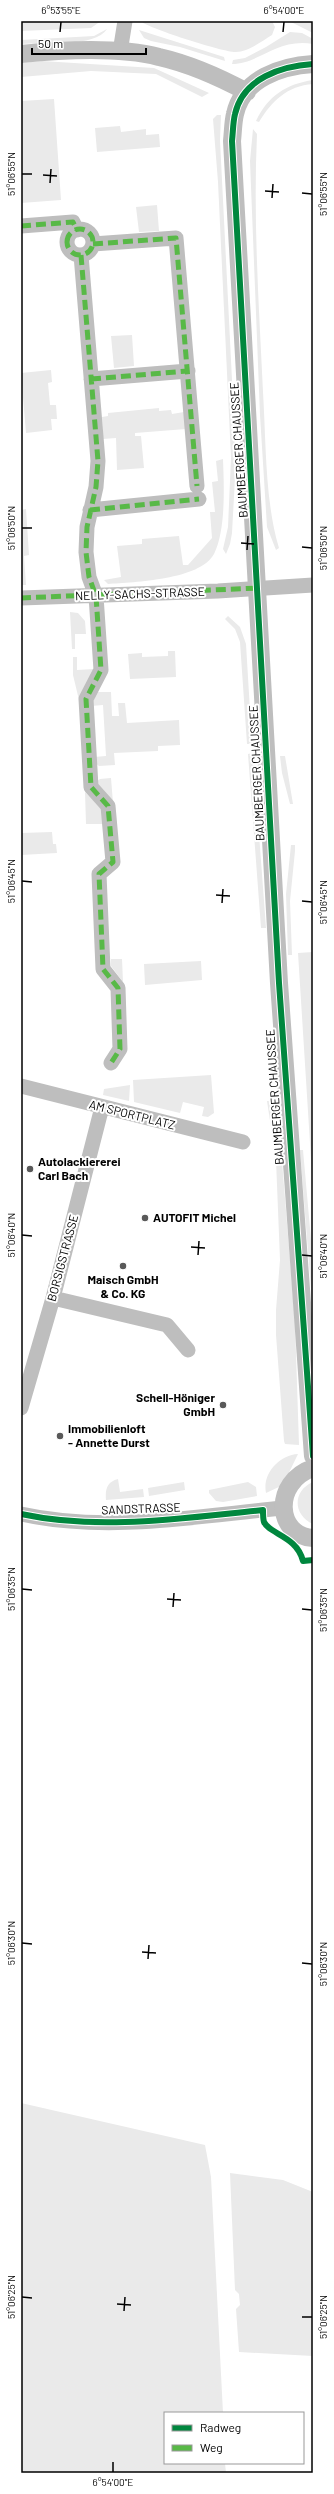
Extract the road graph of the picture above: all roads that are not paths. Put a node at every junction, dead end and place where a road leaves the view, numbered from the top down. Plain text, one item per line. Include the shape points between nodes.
1 (125, 21) edge
2 (120, 52) junction
3 (21, 54) edge
4 (313, 64) edge
5 (247, 92) junction
6 (21, 226) edge
7 (77, 230) junction
8 (93, 244) junction
9 (81, 255) junction
10 (188, 371) junction
11 (92, 379) junction
12 (90, 510) junction
13 (313, 585) edge
14 (259, 588) junction
15 (96, 596) junction
16 (21, 598) edge
17 (111, 1063) dead end
18 (21, 1086) edge
19 (102, 1108) junction
20 (243, 1142) dead end
21 (53, 1298) junction
22 (188, 1350) dead end
23 (21, 1408) edge
24 (313, 1456) edge
25 (313, 1468) edge
26 (283, 1508) junction
27 (21, 1514) edge
28 (313, 1538) edge

1 - 2 street
2 - 3 street
2 - 5 street via 157,56 185,64
4 - 5 street, BAUMBERGER CHAUSSEE via 278,70 256,82
5 - 14 street, BAUMBERGER CHAUSSEE via 235,113 233,149
6 - 7 street via 73,222
7 - 8 street via 89,233
7 - 9 street via 69,235 68,246 70,251
8 - 9 street
8 - 10 street via 176,238
9 - 11 street
10 - 11 street
10 - 12 street via 198,492
11 - 12 street via 98,461 96,487
12 - 15 street via 86,552 89,577
13 - 14 street, NELLY-SACHS-STRASSE
14 - 15 street, NELLY-SACHS-STRASSE
14 - 24 street, BAUMBERGER CHAUSSEE via 279,983
15 - 16 street, NELLY-SACHS-STRASSE
15 - 17 street via 101,670 86,699 91,787 108,806 113,862 99,874 103,969 118,988 120,1049
18 - 19 street, AM SPORTPLATZ
19 - 20 street, AM SPORTPLATZ
19 - 21 street, BORSIGSTRASSE
21 - 22 street via 168,1325
21 - 23 street, BORSIGSTRASSE
25 - 26 street via 295,1478 288,1486
26 - 27 street, SANDSTRASSE via 132,1522 66,1521
26 - 28 street via 287,1521 296,1532

